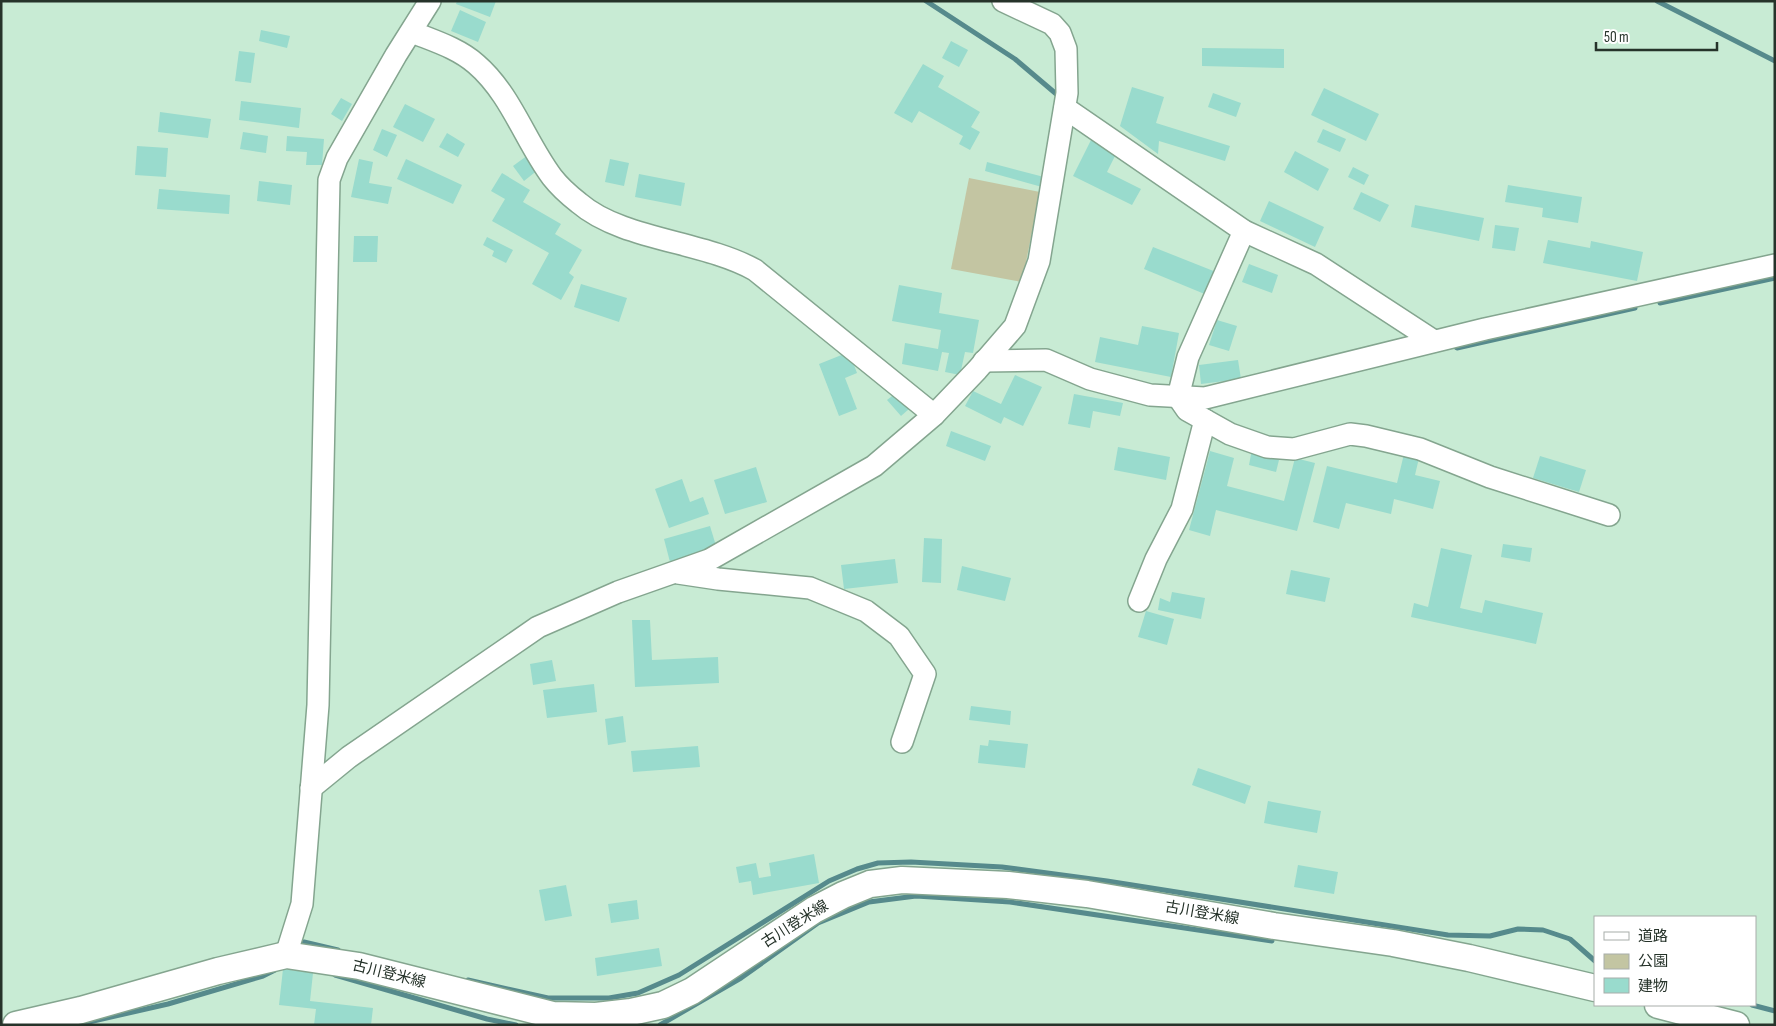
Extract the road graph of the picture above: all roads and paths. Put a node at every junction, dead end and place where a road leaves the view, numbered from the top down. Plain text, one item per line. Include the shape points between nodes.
1 (430, 1) edge
2 (1003, 1) edge
3 (412, 32) junction
4 (1066, 101) junction
5 (1244, 231) junction
6 (1775, 265) edge
7 (1434, 341) junction
8 (984, 361) junction
9 (1178, 397) junction
10 (934, 415) junction
11 (1205, 420) junction
12 (1609, 515) dead end
13 (675, 572) junction
14 (1140, 601) dead end
15 (902, 742) dead end
16 (312, 788) junction
17 (286, 955) junction
18 (1594, 988) edge
19 (1662, 1006) edge
20 (16, 1025) edge
21 (1736, 1025) edge

1 - 3 street
2 - 4 street via 1052,24 1060,33 1066,49
3 - 10 street via 453,49 476,64 503,96 552,178 580,205 617,225 735,258 755,270
3 - 16 street via 337,158 329,180 318,705
4 - 5 street
4 - 8 street via 1039,261 1015,326
5 - 7 street via 1316,264
5 - 9 street via 1188,357
6 - 7 street
7 - 9 street via 1205,398
8 - 9 street via 1046,360 1090,379 1150,396
8 - 10 street
9 - 11 street via 1187,410
10 - 13 street via 874,466 709,560
11 - 12 street via 1230,434 1276,448 1294,449 1350,434 1366,436 1420,449 1490,477
11 - 14 street via 1182,509 1156,559
13 - 15 street via 810,588 866,610 899,636 925,674
13 - 16 street via 618,592 538,627 356,751
16 - 17 street via 302,904
17 - 18 main road, 古川登米線 via 359,966 554,1015 605,1015 663,1005 692,991 814,910 870,884 932,880 1087,894 1393,943
17 - 20 main road, 古川登米線
19 - 21 main road

